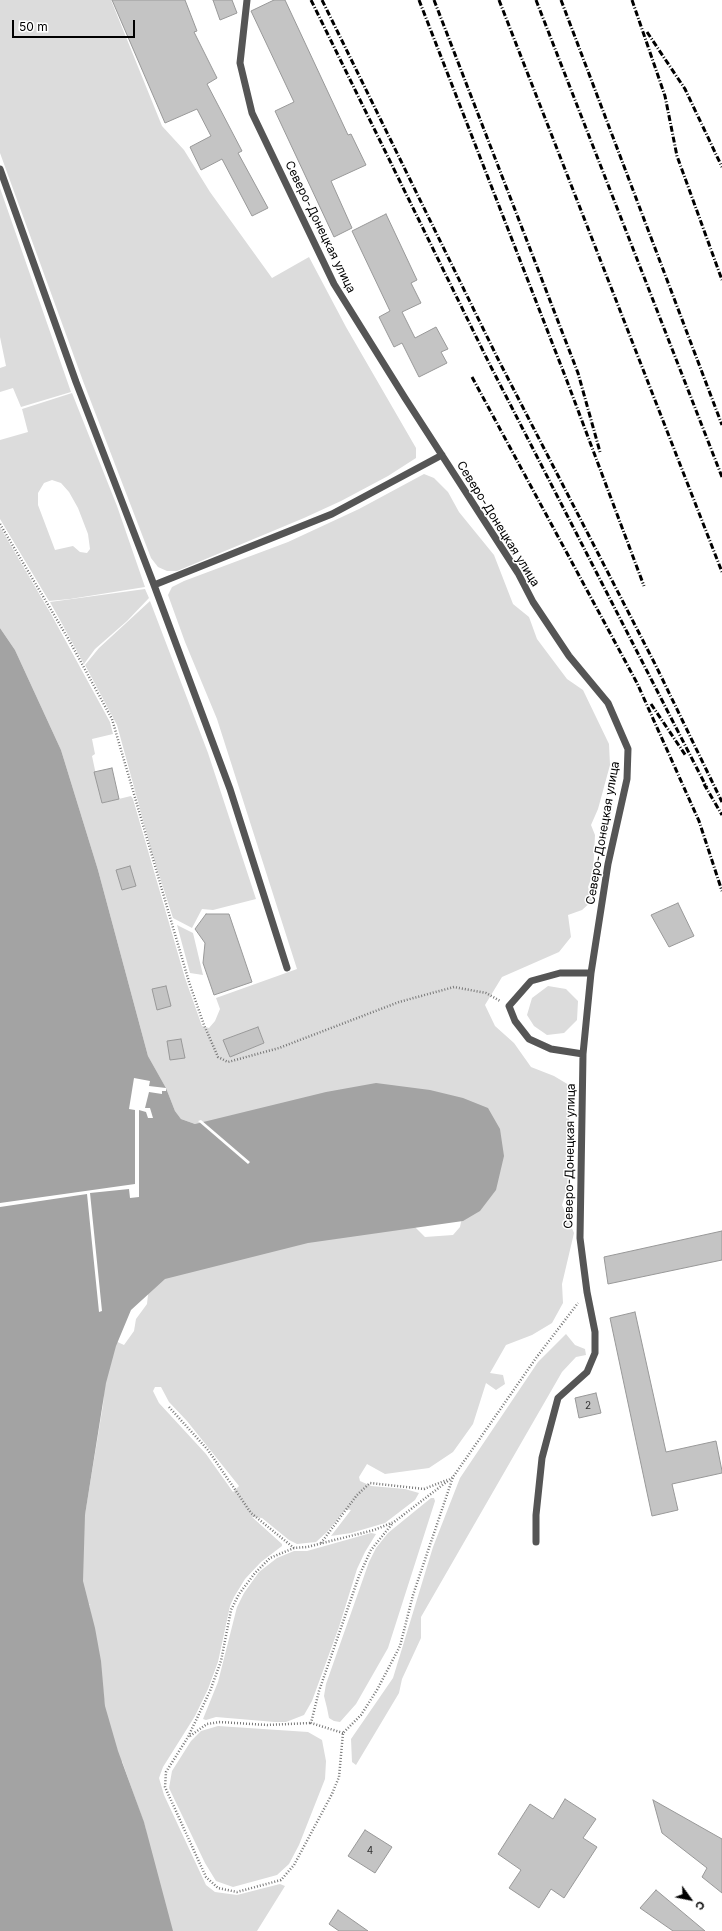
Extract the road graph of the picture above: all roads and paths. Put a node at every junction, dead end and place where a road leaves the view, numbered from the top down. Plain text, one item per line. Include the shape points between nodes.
1 (247, 0) edge
2 (0, 169) edge
3 (442, 455) junction
4 (0, 524) edge
5 (154, 586) junction
6 (287, 968) dead end
7 (591, 973) junction
8 (509, 1006) junction
9 (583, 1054) junction
10 (587, 1292) junction
11 (169, 1407) dead end
12 (453, 1477) junction
13 (394, 1522) junction
14 (536, 1542) dead end
15 (320, 1544) junction
16 (294, 1548) junction
17 (311, 1723) junction
18 (343, 1733) junction
19 (188, 1737) junction

1 - 3 lane, Северо-Донецкая улица via 240,63 252,113 334,284
2 - 5 lane via 76,382
3 - 5 lane via 332,514
3 - 7 lane, Северо-Донецкая улица via 569,656 608,703 628,749 627,779 608,864
4 - 8 path via 69,640 112,719 188,982 218,1057 228,1062 278,1048 399,1002 454,987 486,993
5 - 6 lane via 230,789
7 - 8 lane via 560,973 531,981
7 - 9 lane, Северо-Донецкая улица
8 - 9 lane via 515,1021 529,1039 551,1049
9 - 10 lane, Северо-Донецкая улица via 580,1238
10 - 12 path via 536,1358
10 - 14 lane, Северо-Донецкая улица via 595,1332 595,1353 588,1372 558,1398 542,1458
11 - 16 path via 208,1450 251,1513
12 - 13 path
12 - 15 path via 424,1489 370,1483 357,1495
12 - 18 path via 416,1588 400,1646 361,1715
13 - 15 path
13 - 17 path via 371,1550 359,1576 319,1691
15 - 16 path
16 - 19 path via 270,1558 239,1594 231,1610 222,1661
17 - 18 path
17 - 19 path via 267,1725 220,1722 207,1724
18 - 19 path via 339,1777 294,1865 281,1880 237,1892 218,1888 206,1877 165,1787 166,1772

